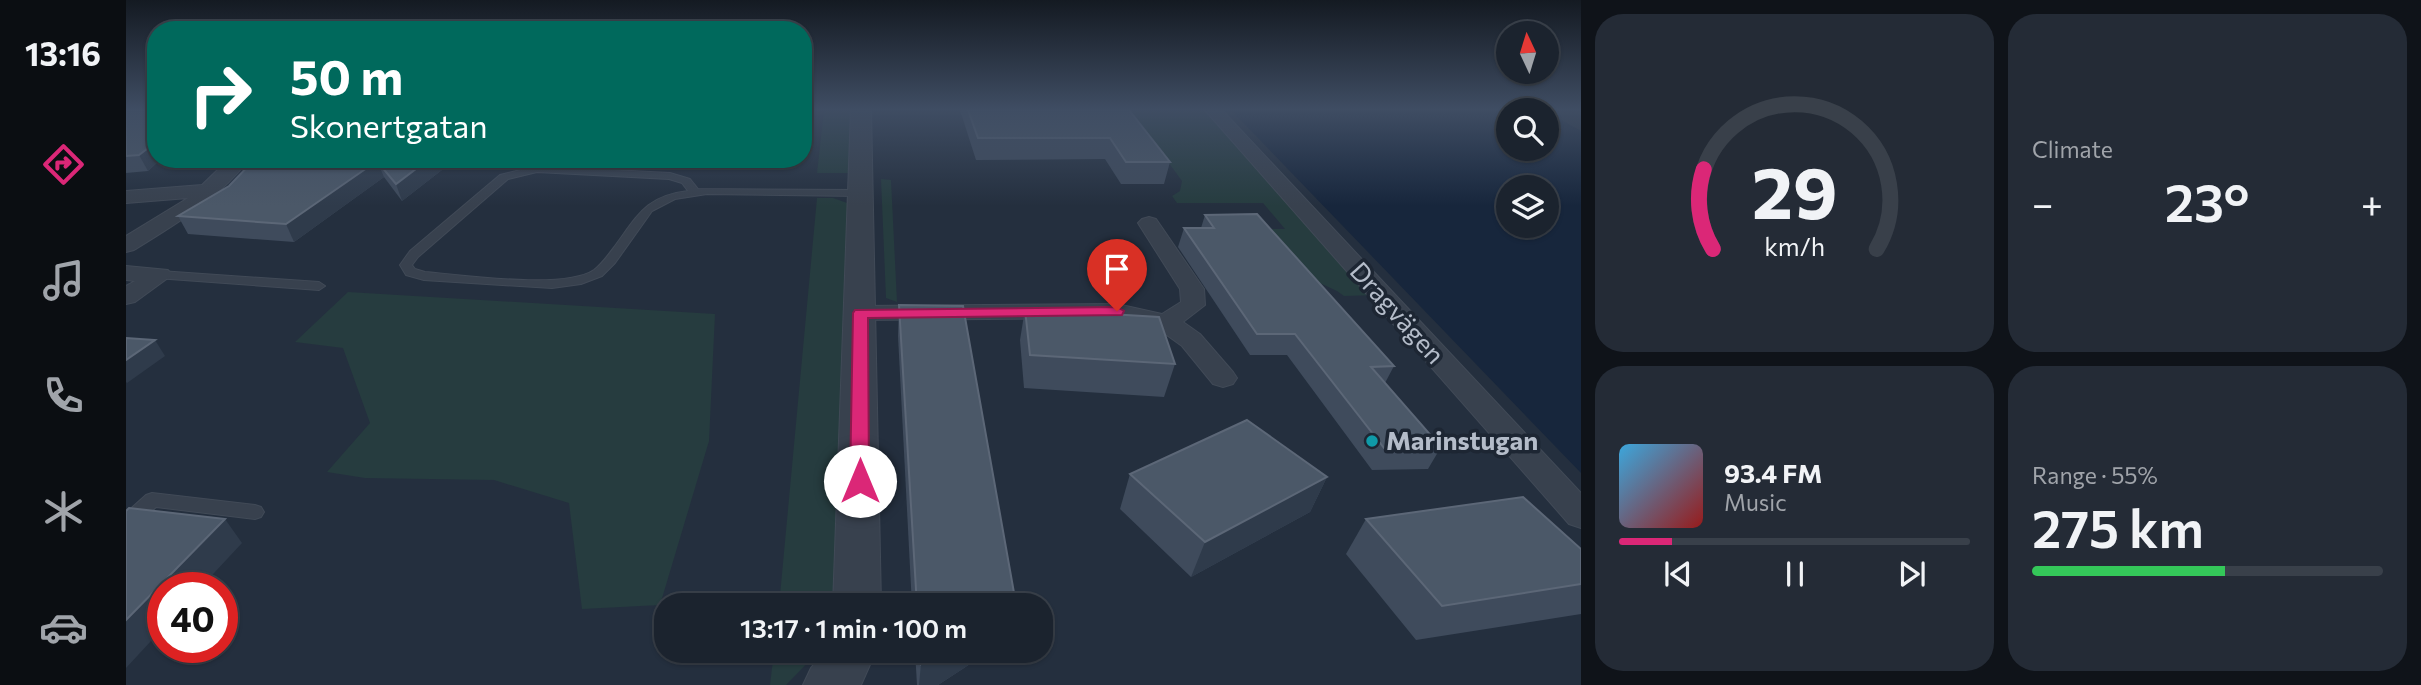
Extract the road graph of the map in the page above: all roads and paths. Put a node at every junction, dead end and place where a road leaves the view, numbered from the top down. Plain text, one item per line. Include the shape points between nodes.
1 (860, 142) edge
2 (1242, 142) edge
3 (232, 168) edge
4 (211, 190) junction
5 (695, 193) junction
6 (859, 193) junction
7 (126, 197) edge
8 (1149, 223) dead end
9 (126, 245) edge
10 (126, 273) edge
11 (160, 275) junction
12 (319, 286) dead end
13 (126, 297) edge
14 (860, 313) junction
15 (1166, 323) junction
16 (1223, 378) dead end
17 (255, 512) dead end
18 (1581, 515) edge
19 (126, 524) edge
20 (857, 593) edge
21 (845, 663) edge
22 (829, 685) edge

1 - 6 street
2 - 18 street, Dragvägen
3 - 4 street
4 - 7 street
4 - 9 street
5 - 5 lane via 686,181 670,176 518,172 504,177 406,265 410,272 424,276 552,284 581,280 598,273 611,260 648,209 671,196
5 - 6 lane
6 - 14 street
8 - 15 street via 1192,289 1193,305
10 - 11 street
11 - 12 lane
11 - 13 street
14 - 15 street via 1117,311
14 - 20 street
15 - 16 street via 1191,340
17 - 19 lane via 152,500
21 - 22 street

